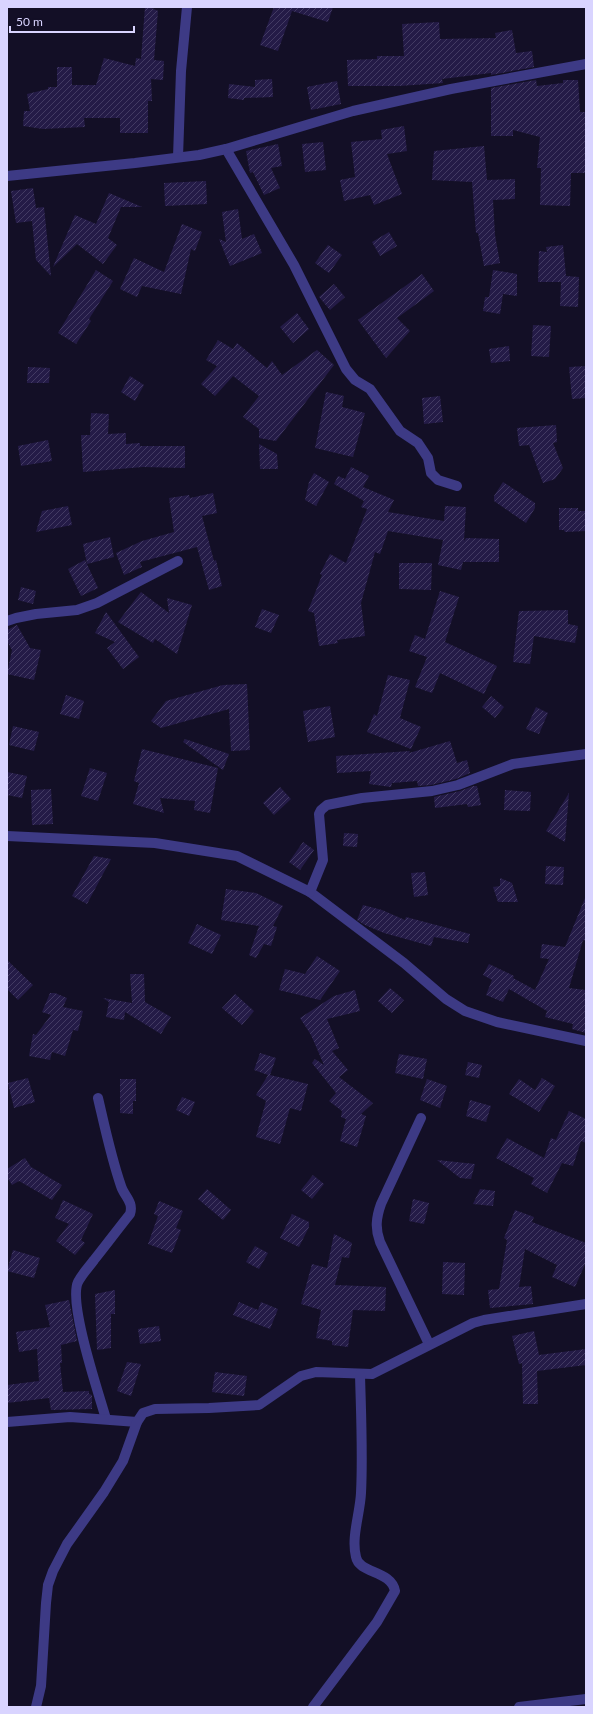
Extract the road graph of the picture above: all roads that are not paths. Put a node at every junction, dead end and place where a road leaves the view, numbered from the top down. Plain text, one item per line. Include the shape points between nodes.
1 (187, 7) edge
2 (586, 64) edge
3 (226, 149) junction
4 (178, 157) junction
5 (7, 176) edge
6 (457, 486) dead end
7 (178, 561) dead end
8 (7, 622) edge
9 (586, 754) edge
10 (7, 836) edge
11 (310, 892) junction
12 (586, 1041) edge
13 (98, 1098) dead end
14 (421, 1118) dead end
15 (586, 1304) edge
16 (429, 1344) junction
17 (360, 1374) junction
18 (106, 1419) junction
19 (7, 1422) edge
20 (137, 1422) junction
21 (586, 1699) edge
22 (36, 1707) edge
23 (313, 1707) edge
24 (519, 1707) edge

1 - 4 street via 181,71
2 - 3 street via 360,109
3 - 4 street
3 - 6 street via 294,265 346,369 355,380 370,389 400,431 418,443 428,458 431,472 438,480
4 - 5 street
7 - 8 street via 97,603 77,610 36,614
9 - 11 street via 513,764 458,785 432,791 362,798 327,805 319,814 322,864
10 - 11 street via 155,844 237,856
11 - 12 street via 404,963 446,999 465,1011 497,1022
13 - 18 street via 121,1187 131,1206 130,1214 84,1273 76,1289 85,1346
14 - 16 street via 381,1204 376,1228 380,1242
15 - 16 street via 484,1320
16 - 17 street via 379,1371
17 - 20 street via 308,1373 259,1405 154,1409 143,1413
17 - 23 street via 361,1491 355,1542 356,1558 362,1565 386,1577 396,1591 377,1622
18 - 19 street via 70,1417
18 - 20 street
20 - 22 street via 123,1461 67,1544 48,1585 41,1686
21 - 24 street

